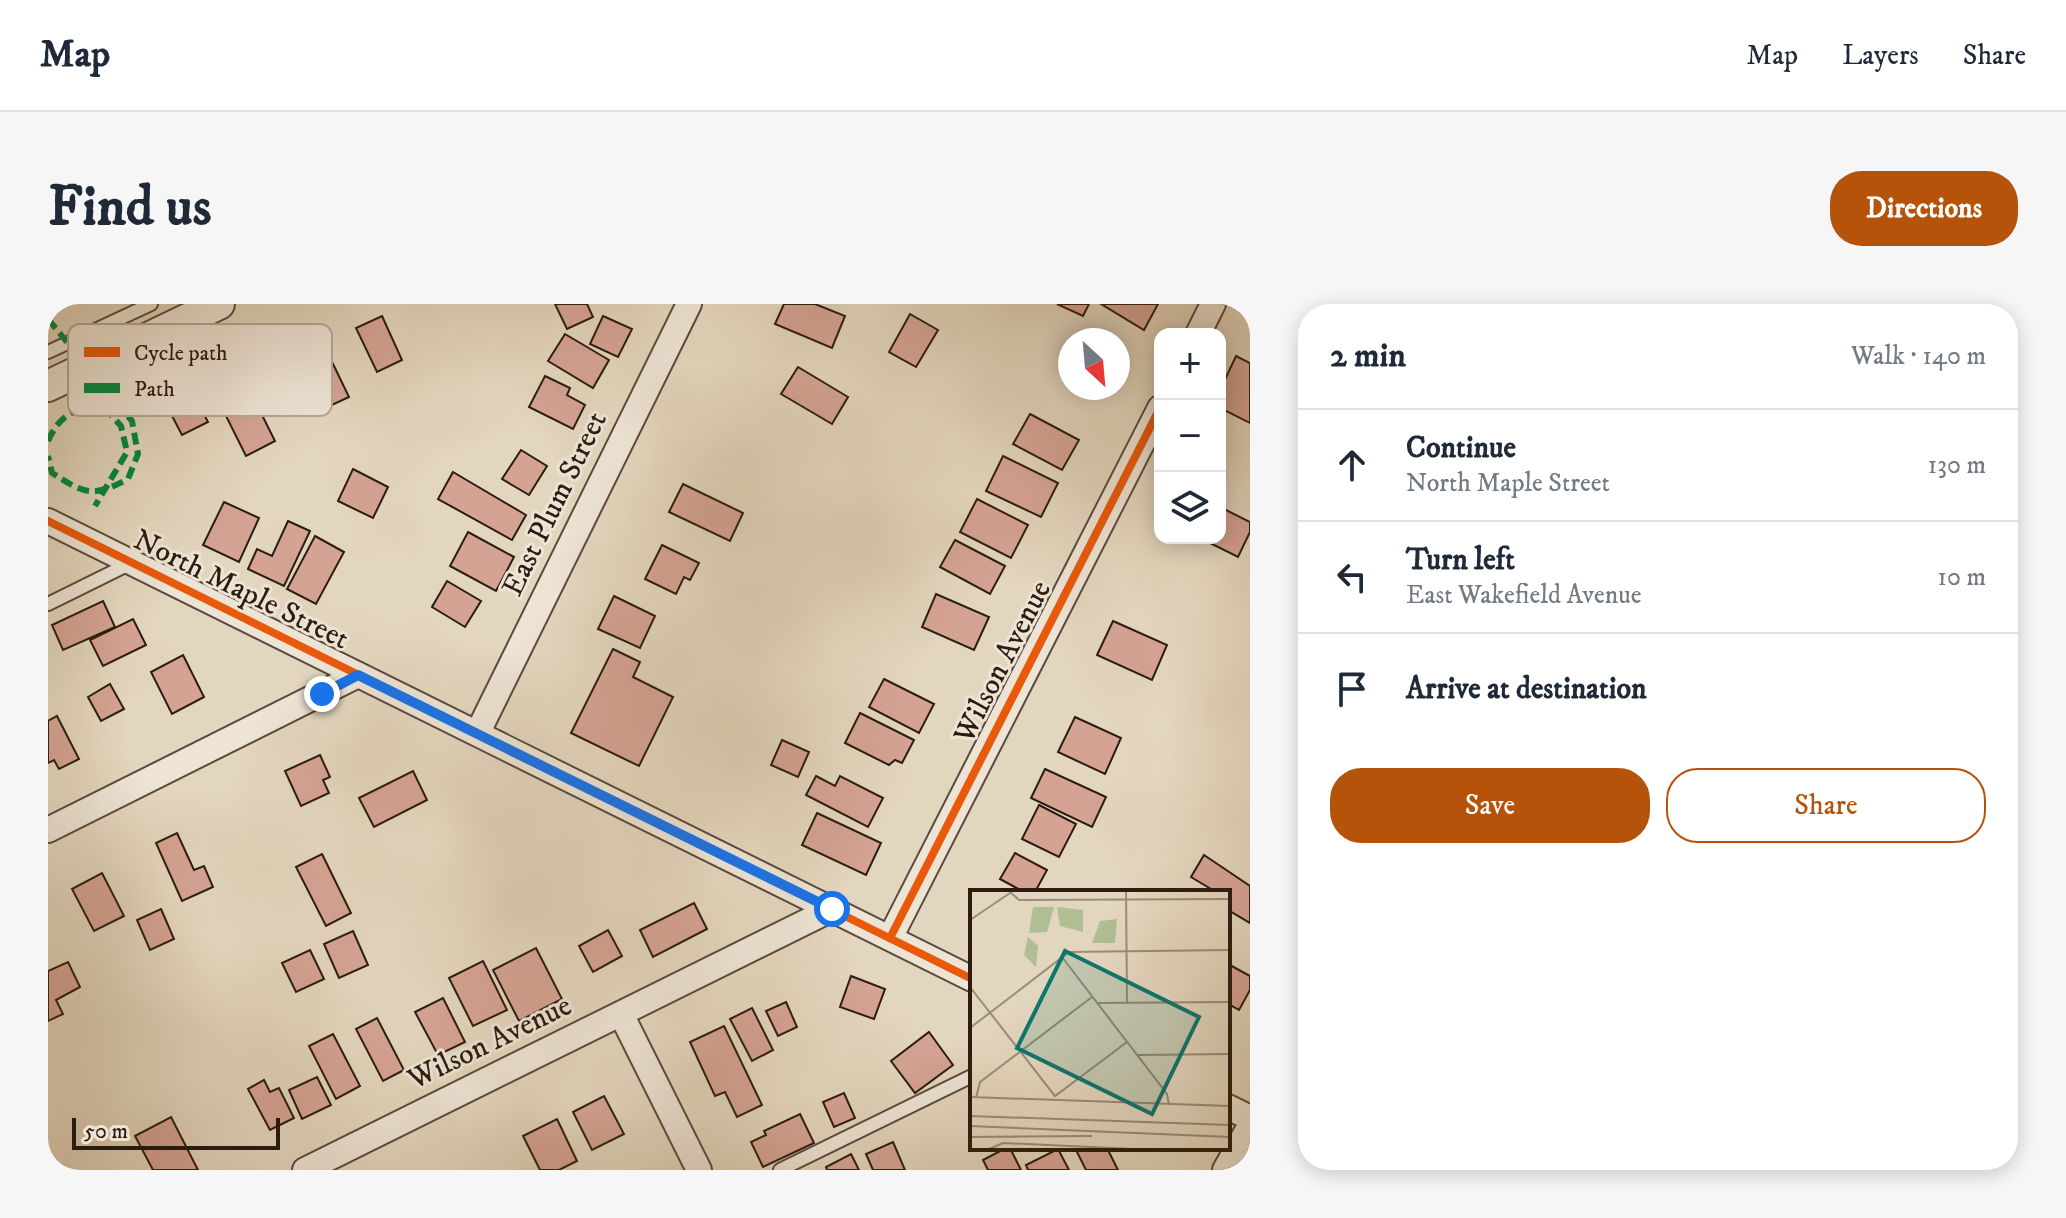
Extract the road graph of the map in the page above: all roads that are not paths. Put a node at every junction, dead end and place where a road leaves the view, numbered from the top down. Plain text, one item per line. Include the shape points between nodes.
1 (151, 304) edge
2 (219, 304) edge
3 (689, 304) edge
4 (1213, 304) edge
5 (108, 324) edge
6 (177, 324) edge
7 (1201, 328) edge
8 (68, 343) edge
9 (48, 352) edge
10 (68, 376) edge
11 (48, 386) edge
12 (1154, 420) edge
13 (48, 521) edge
14 (131, 563) junction
15 (48, 604) edge
16 (358, 675) junction
17 (478, 732) junction
18 (48, 830) edge
19 (832, 909) junction
20 (890, 938) junction
21 (970, 978) edge
22 (621, 1014) junction
23 (970, 1077) edge
24 (1230, 1108) edge
25 (1250, 1118) edge
26 (1250, 1126) edge
27 (305, 1170) edge
28 (699, 1170) edge
29 (780, 1170) edge
30 (1225, 1170) edge

1 - 5 lane
2 - 6 street
3 - 17 street, East Plum Street
4 - 7 street
8 - 9 lane
10 - 11 street
12 - 20 street, Wilson Avenue
13 - 14 street, North Maple Street
14 - 15 lane
14 - 16 street, North Maple Street
16 - 17 street, North Maple Street
16 - 18 street
17 - 19 street, North Maple Street
19 - 20 street, North Maple Street
19 - 22 street, Wilson Avenue
20 - 21 street, North Maple Street
22 - 27 street, Wilson Avenue
22 - 28 street
23 - 29 lane
24 - 25 street
26 - 30 street

